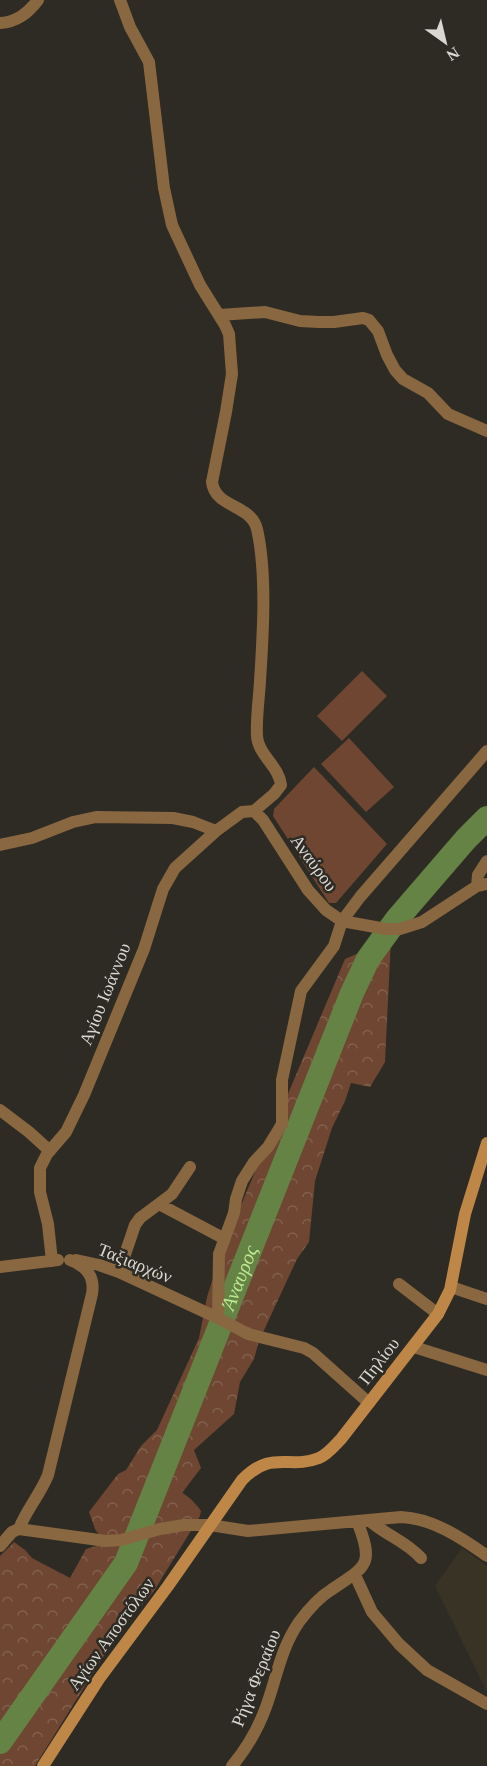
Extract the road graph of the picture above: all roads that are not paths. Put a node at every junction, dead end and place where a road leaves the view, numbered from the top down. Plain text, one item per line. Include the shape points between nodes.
1 (38, 0) edge
2 (120, 0) edge
3 (0, 23) edge
4 (219, 315) junction
5 (487, 431) edge
6 (487, 751) edge
7 (254, 811) junction
8 (216, 831) junction
9 (0, 845) edge
10 (487, 861) edge
11 (482, 885) edge
12 (342, 921) junction
13 (0, 1110) edge
14 (487, 1143) edge
15 (50, 1151) junction
16 (190, 1167) dead end
17 (159, 1204) junction
18 (223, 1239) junction
19 (70, 1260) junction
20 (52, 1261) junction
21 (0, 1267) edge
22 (119, 1272) junction
23 (399, 1284) dead end
24 (451, 1287) junction
25 (487, 1299) edge
26 (438, 1314) junction
27 (219, 1318) junction
28 (414, 1347) junction
29 (487, 1370) edge
30 (369, 1403) junction
31 (363, 1521) junction
32 (210, 1525) junction
33 (20, 1529) junction
34 (0, 1546) edge
35 (487, 1555) edge
36 (421, 1558) dead end
37 (355, 1575) junction
38 (487, 1704) edge
39 (43, 1766) edge
40 (232, 1766) edge

1 - 3 street via 20,18
2 - 4 street via 149,62 172,225
4 - 5 street via 265,312 300,321 369,320 403,379 428,393 448,414
4 - 7 street, Αγίου Ιωάννου via 229,334 232,374 213,490 250,515 258,534 262,622 257,740 281,785
6 - 12 street
7 - 8 street, Αγίου Ιωάννου via 238,814
7 - 12 street, Αναύρου via 308,890
8 - 9 street via 173,818 96,817
8 - 15 street, Αγίου Ιωάννου via 167,879 144,949 84,1095 66,1132
10 - 11 street via 478,875
11 - 12 street via 422,921 400,929
12 - 18 street via 334,946 301,991 282,1080 282,1124 242,1181
13 - 15 street
14 - 24 main road, Πηλίου via 465,1214
15 - 20 street, Αγίου Ιωάννου via 42,1161 39,1179
16 - 17 street via 175,1191
17 - 18 street
17 - 22 street via 135,1225
18 - 27 street via 217,1269
19 - 20 street, Ταξιαρχών
19 - 22 street, Ταξιαρχών
19 - 33 street via 81,1264 90,1275 92,1294 48,1475
20 - 21 street, Ταξιαρχών
22 - 27 street, Ταξιαρχών
23 - 26 street
24 - 25 street
24 - 26 main road, Πηλίου
26 - 28 main road, Πηλίου
27 - 30 street, Ταξιαρχών via 248,1334 313,1353
28 - 29 street
28 - 30 main road, Πηλίου
30 - 32 main road, Πηλίου via 323,1456 270,1463 249,1474
31 - 32 street via 248,1532
31 - 35 street via 401,1516 420,1519
31 - 36 street via 404,1542
31 - 37 street via 366,1552 363,1567
32 - 33 street via 172,1526 121,1540
32 - 39 main road, Αγίων Αποστόλων via 99,1679
33 - 34 street
37 - 38 street via 372,1612 399,1644 432,1674
37 - 40 street, Ρήγα Φεραίου via 323,1595 295,1628 283,1650 260,1723

